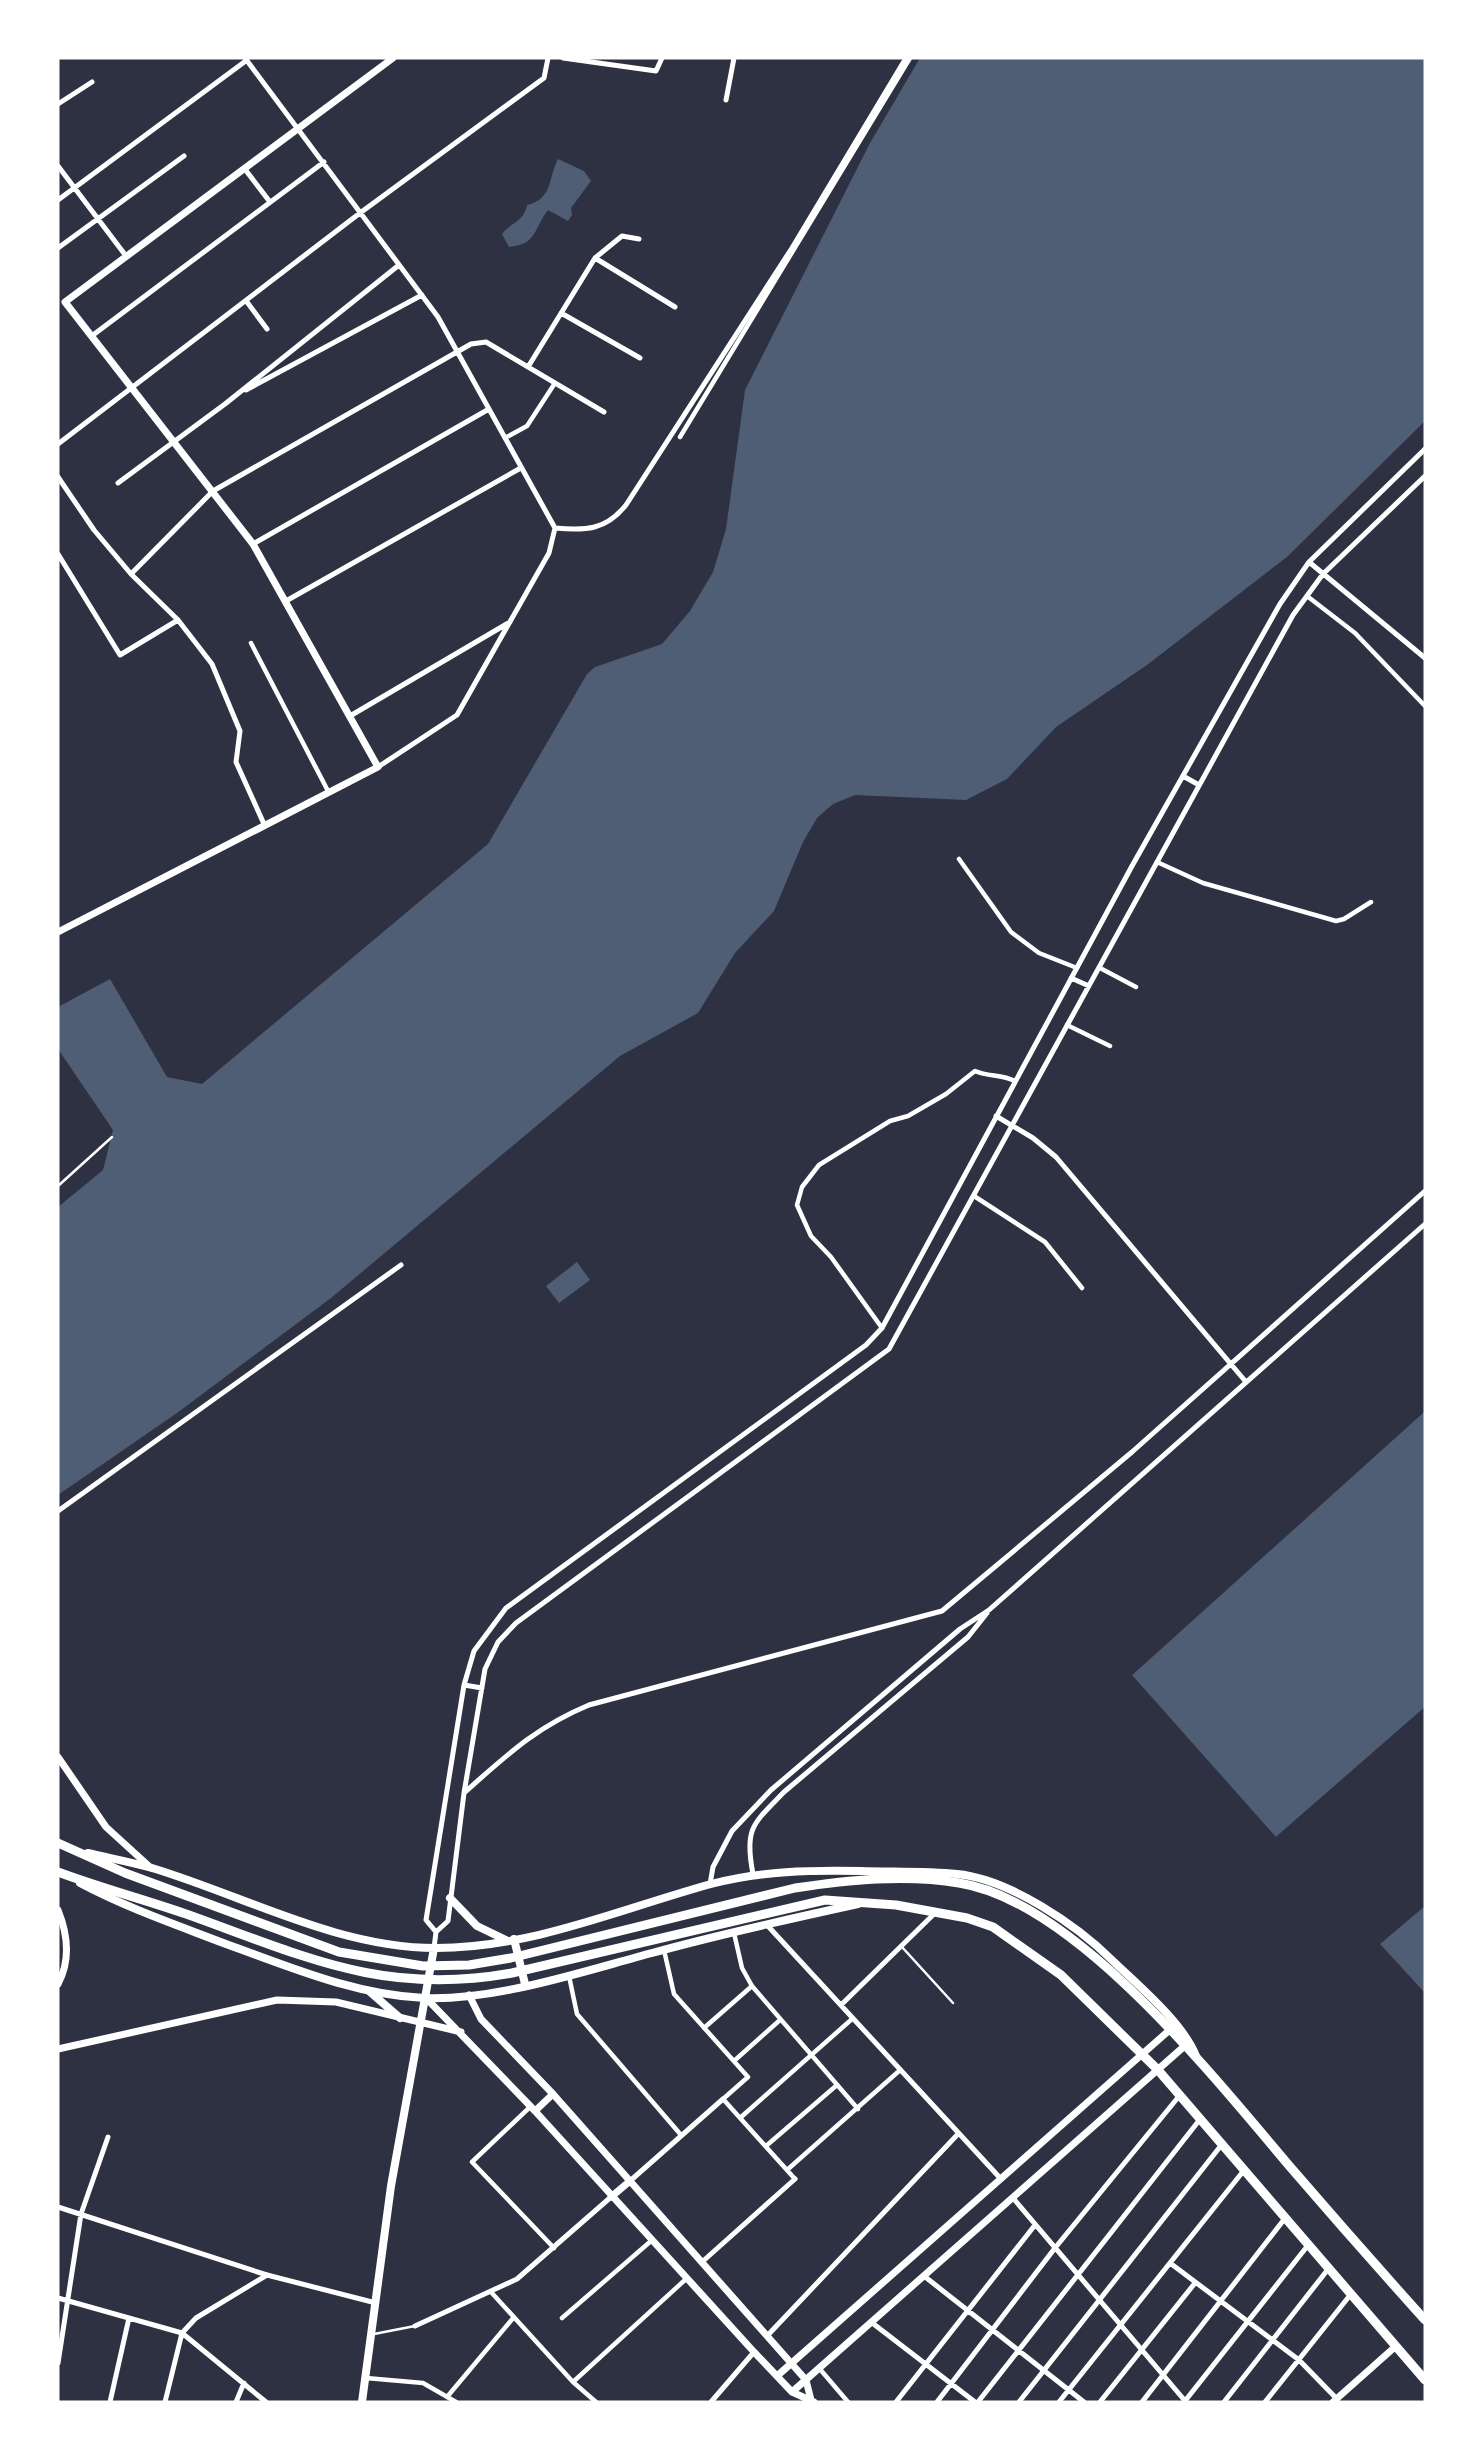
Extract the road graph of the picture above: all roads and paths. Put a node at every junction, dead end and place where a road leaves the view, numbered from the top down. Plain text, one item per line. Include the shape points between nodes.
1 (393, 58) edge
2 (548, 58) edge
3 (563, 58) edge
4 (662, 58) edge
5 (734, 58) edge
6 (908, 58) edge
7 (246, 59) edge
8 (92, 82) dead end
9 (726, 100) dead end
10 (58, 104) edge
11 (298, 127) junction
12 (184, 156) dead end
13 (324, 162) junction
14 (58, 166) edge
15 (244, 168) junction
16 (76, 187) junction
17 (58, 200) edge
18 (270, 202) junction
19 (360, 213) junction
20 (98, 218) junction
21 (639, 239) dead end
22 (58, 248) edge
23 (126, 256) junction
24 (595, 258) junction
25 (400, 265) junction
26 (422, 295) junction
27 (65, 302) junction
28 (247, 302) junction
29 (675, 307) dead end
30 (58, 308) edge
31 (561, 313) junction
32 (267, 329) dead end
33 (93, 335) junction
34 (457, 352) junction
35 (640, 358) dead end
36 (528, 367) junction
37 (555, 383) junction
38 (132, 388) junction
39 (225, 404) junction
40 (489, 409) junction
41 (604, 412) dead end
42 (680, 437) dead end
43 (504, 438) junction
44 (174, 440) junction
45 (58, 444) edge
46 (1425, 449) edge
47 (519, 468) junction
48 (1425, 476) edge
49 (58, 477) edge
50 (118, 483) dead end
51 (214, 491) junction
52 (555, 528) junction
53 (253, 544) junction
54 (58, 554) edge
55 (1309, 562) junction
56 (131, 574) junction
57 (1324, 574) junction
58 (1306, 596) junction
59 (286, 601) junction
60 (178, 620) junction
61 (511, 621) junction
62 (251, 643) dead end
63 (1425, 658) edge
64 (1425, 706) edge
65 (350, 716) junction
66 (378, 767) junction
67 (1183, 776) junction
68 (1199, 785) junction
69 (328, 791) junction
70 (264, 824) junction
71 (959, 859) dead end
72 (1156, 862) junction
73 (1371, 902) dead end
74 (58, 932) edge
75 (1077, 968) junction
76 (1100, 968) junction
77 (1071, 978) junction
78 (1088, 986) junction
79 (1136, 987) dead end
80 (1067, 1025) junction
81 (1110, 1046) dead end
82 (1015, 1081) junction
83 (996, 1116) junction
84 (1012, 1126) junction
85 (112, 1137) dead end
86 (58, 1186) edge
87 (1425, 1191) edge
88 (974, 1196) junction
89 (1425, 1224) edge
90 (401, 1265) dead end
91 (1082, 1288) dead end
92 (882, 1328) junction
93 (1231, 1365) junction
94 (1246, 1382) junction
95 (58, 1511) edge
96 (989, 1611) junction
97 (464, 1685) junction
98 (482, 1688) junction
99 (58, 1757) edge
100 (464, 1793) junction
101 (58, 1843) edge
102 (74, 1850) junction
103 (152, 1868) junction
104 (60, 1873) edge
105 (753, 1874) junction
106 (710, 1885) junction
107 (450, 1898) junction
108 (868, 1902) junction
109 (58, 1910) edge
110 (936, 1912) junction
111 (766, 1925) junction
112 (436, 1932) junction
113 (734, 1932) junction
114 (512, 1940) junction
115 (902, 1947) junction
116 (434, 1948) junction
117 (664, 1950) junction
118 (569, 1975) junction
119 (58, 1984) edge
120 (525, 1984) junction
121 (752, 1986) junction
122 (369, 1991) junction
123 (469, 1995) junction
124 (426, 1998) junction
125 (953, 2003) dead end
126 (841, 2005) junction
127 (400, 2018) junction
128 (852, 2019) junction
129 (780, 2020) junction
130 (423, 2023) junction
131 (704, 2028) junction
132 (1172, 2028) junction
133 (461, 2032) junction
134 (1187, 2044) junction
135 (58, 2049) edge
136 (1142, 2055) junction
137 (811, 2056) junction
138 (734, 2061) junction
139 (1158, 2070) junction
140 (899, 2071) junction
141 (837, 2085) junction
142 (553, 2094) junction
143 (1180, 2095) junction
144 (723, 2099) junction
145 (532, 2109) junction
146 (858, 2109) junction
147 (740, 2118) junction
148 (1201, 2118) junction
149 (958, 2134) junction
150 (681, 2135) junction
151 (108, 2137) dead end
152 (1223, 2143) junction
153 (765, 2146) junction
154 (1245, 2169) junction
155 (787, 2170) junction
156 (795, 2179) joint
157 (1001, 2179) junction
158 (630, 2181) junction
159 (611, 2197) junction
160 (1013, 2198) junction
161 (58, 2207) edge
162 (81, 2214) junction
163 (1286, 2217) junction
164 (1035, 2225) junction
165 (651, 2241) junction
166 (1309, 2244) junction
167 (1055, 2248) junction
168 (555, 2249) junction
169 (702, 2262) junction
170 (1170, 2263) junction
171 (1329, 2268) junction
172 (267, 2275) junction
173 (924, 2276) junction
174 (1077, 2276) junction
175 (686, 2279) junction
176 (1195, 2283) junction
177 (491, 2292) junction
178 (1351, 2294) junction
179 (58, 2298) edge
180 (69, 2302) junction
181 (1099, 2302) junction
182 (1221, 2302) junction
183 (376, 2303) junction
184 (967, 2311) junction
185 (514, 2317) junction
186 (562, 2318) dead end
187 (129, 2319) junction
188 (1425, 2320) edge
189 (1247, 2321) junction
190 (871, 2322) junction
191 (415, 2326) joint
192 (1120, 2327) junction
193 (992, 2332) junction
194 (182, 2333) junction
195 (371, 2334) junction
196 (767, 2336) junction
197 (1272, 2340) junction
198 (1396, 2346) junction
199 (1017, 2350) junction
200 (1140, 2351) junction
201 (754, 2353) junction
202 (1299, 2360) junction
203 (58, 2363) edge
204 (791, 2363) junction
205 (926, 2364) junction
206 (819, 2368) junction
207 (1044, 2371) junction
208 (777, 2375) junction
209 (1163, 2376) junction
210 (366, 2378) junction
211 (1425, 2379) edge
212 (806, 2380) junction
213 (573, 2382) junction
214 (244, 2383) junction
215 (952, 2383) junction
216 (1068, 2391) junction
217 (792, 2392) junction
218 (447, 2397) junction
219 (1335, 2400) edge
220 (812, 2401) edge
221 (110, 2402) edge
222 (164, 2402) edge
223 (236, 2402) edge
224 (266, 2402) edge
225 (362, 2402) edge
226 (456, 2402) edge
227 (596, 2402) edge
228 (711, 2402) edge
229 (848, 2402) edge
230 (896, 2402) edge
231 (937, 2402) edge
232 (976, 2402) edge
233 (1019, 2402) edge
234 (1059, 2402) edge
235 (1084, 2402) edge
236 (1100, 2402) edge
237 (1142, 2402) edge
238 (1185, 2402) edge
239 (1224, 2402) edge
240 (1265, 2402) edge

1 - 11 street
2 - 19 street via 544,78
3 - 4 street via 656,71
5 - 9 street
6 - 42 street
6 - 52 street via 626,505 594,529
7 - 11 street
7 - 16 street
8 - 10 street
11 - 13 street
11 - 15 street
12 - 20 street
13 - 18 street
13 - 19 street
14 - 16 street
15 - 18 street
15 - 23 street
16 - 17 street
16 - 20 street
18 - 33 street
19 - 25 street
19 - 28 street
20 - 22 street
20 - 23 street
21 - 24 street via 622,236
23 - 27 street
24 - 29 street
24 - 31 street
25 - 26 street
25 - 39 street
26 - 34 street
26 - 39 street
27 - 30 street
27 - 33 street
28 - 32 street
28 - 38 street
31 - 35 street
31 - 36 street
33 - 38 street
34 - 36 street via 486,342
34 - 40 street
34 - 51 street
36 - 37 street
37 - 41 street
37 - 43 street via 527,426
38 - 44 street
38 - 45 street
39 - 44 street
40 - 43 street
40 - 53 street
43 - 47 street
44 - 50 street
44 - 51 street
46 - 55 street
47 - 52 street
47 - 59 street
48 - 57 street
49 - 56 street
51 - 53 street
51 - 56 street
52 - 61 street via 549,553
53 - 59 street
54 - 60 street via 120,655
55 - 57 street
55 - 67 street via 1280,604
56 - 60 street
57 - 58 street
57 - 63 street
58 - 64 street via 1355,633
58 - 68 street
59 - 65 street
60 - 70 street via 212,664 236,715 240,743 236,762
61 - 65 street
61 - 66 street via 457,715
62 - 69 street
65 - 66 street
66 - 69 street
67 - 68 street
67 - 75 street
68 - 72 street
69 - 70 street
70 - 74 street
71 - 75 street via 1011,932 1039,953
72 - 73 street via 1203,883 1336,921
72 - 76 street
75 - 77 street
76 - 78 street
76 - 79 street
77 - 78 street
77 - 82 street
78 - 80 street
80 - 81 street
80 - 84 street
82 - 83 street
82 - 92 street via 975,1071 946,1094 890,1121 819,1166 802,1186 797,1205 811,1236
83 - 84 street
83 - 92 street
84 - 88 street
84 - 93 street via 1056,1157
85 - 86 lane
87 - 93 street
88 - 91 street via 1045,1242
88 - 98 street via 888,1349 516,1623 498,1642
89 - 94 street
90 - 95 street
92 - 97 street via 866,1345 506,1608 474,1651
93 - 94 street
93 - 100 street via 942,1611 589,1705 529,1735
94 - 96 street
96 - 105 street via 968,1637 759,1818 748,1842
96 - 106 street via 960,1629 771,1790 732,1831 713,1867
97 - 98 street
97 - 112 street via 426,1920
98 - 100 street
99 - 103 street via 106,1827
100 - 107 street
101 - 102 highway
102 - 103 main road
102 - 132 highway via 339,1952 423,1966 511,1958 795,1888 867,1879 960,1883 999,1895 1040,1917 1093,1954
103 - 116 main road via 325,1929
104 - 108 highway via 337,1968 423,1981 513,1973 798,1905 849,1899
104 - 122 main road via 140,1912 306,1973
105 - 106 main road
105 - 132 main road via 800,1870 961,1874 1000,1887 1080,1930
106 - 114 main road
107 - 112 street via 448,1922
107 - 114 main road via 477,1926
108 - 110 highway
108 - 111 main road
109 - 119 street via 67,1946
110 - 115 street
110 - 136 highway via 993,1927 1027,1948
111 - 113 main road
111 - 126 street
112 - 116 street
113 - 117 main road
113 - 121 street
114 - 116 main road
114 - 120 main road
115 - 125 lane
115 - 126 street
116 - 124 main road
117 - 118 main road
117 - 131 street via 674,1994
118 - 120 main road
118 - 150 street via 577,2014
120 - 123 main road
121 - 129 street
121 - 131 street
122 - 124 main road
122 - 127 main road
123 - 124 main road
123 - 142 street via 481,2019
124 - 130 main road
124 - 133 street
126 - 128 street
127 - 130 street
127 - 135 street via 336,2002 278,2000
128 - 137 street
128 - 140 street
129 - 137 street
129 - 138 street
130 - 133 street
130 - 183 main road via 391,2186
131 - 138 street
132 - 134 highway
132 - 136 street
133 - 145 street
134 - 139 street
134 - 188 highway
136 - 139 highway
136 - 157 street
137 - 141 street
137 - 147 street
138 - 144 street via 748,2077
139 - 143 highway
139 - 160 street
140 - 146 street
140 - 149 street
141 - 146 street
141 - 153 street
142 - 145 street
142 - 158 street
143 - 148 highway
143 - 167 street
144 - 147 street
144 - 150 street
145 - 159 street
145 - 168 street via 472,2162
146 - 155 street
147 - 153 street
148 - 152 highway
148 - 174 street
149 - 157 street
149 - 196 street
150 - 158 street
151 - 162 street
152 - 154 highway
152 - 181 street
153 - 155 street
154 - 163 highway
154 - 170 street
155 - 156 street
156 - 169 street
157 - 204 street
158 - 159 street
158 - 169 street
159 - 165 street
159 - 168 street
160 - 164 street
160 - 173 street
161 - 162 street
162 - 172 street
162 - 180 street
163 - 166 highway
163 - 182 street
164 - 167 street
164 - 184 street
165 - 175 street
165 - 186 street
166 - 171 highway
166 - 189 street
167 - 174 street
167 - 193 street
168 - 177 street via 517,2279
169 - 196 street
170 - 176 street
170 - 192 street
171 - 178 highway
171 - 197 street
172 - 183 street
172 - 194 street
173 - 184 street
173 - 190 street
174 - 181 street
174 - 199 street
175 - 201 street
175 - 213 street
176 - 182 street
176 - 200 street
177 - 185 street
177 - 191 street
178 - 198 highway
178 - 202 street
179 - 180 street
180 - 187 street
180 - 203 street
181 - 192 street
181 - 207 street
182 - 189 street
182 - 209 street
183 - 195 main road
184 - 193 street
184 - 205 street
185 - 213 street
185 - 218 street
187 - 194 street
187 - 221 street
189 - 197 street
189 - 238 street
190 - 205 street
190 - 206 street
191 - 195 lane
192 - 200 street
192 - 216 street
193 - 199 street
193 - 215 street
194 - 214 street
194 - 222 street
195 - 210 main road
196 - 204 street
197 - 202 street
197 - 239 street
198 - 211 highway
198 - 219 street
199 - 207 street
199 - 232 street
200 - 209 street
200 - 236 street
201 - 208 street
201 - 228 street
202 - 219 street
202 - 240 street
204 - 208 street
204 - 212 street
205 - 215 street
205 - 230 street
206 - 212 street
206 - 229 street
207 - 216 street
207 - 233 street
208 - 217 street
209 - 237 street
209 - 238 street
210 - 218 street via 423,2383
210 - 225 main road
212 - 217 street
212 - 220 street
213 - 227 street
214 - 223 street
214 - 224 street
215 - 231 street
215 - 232 street
216 - 234 street
216 - 235 street
217 - 220 street
218 - 226 street

